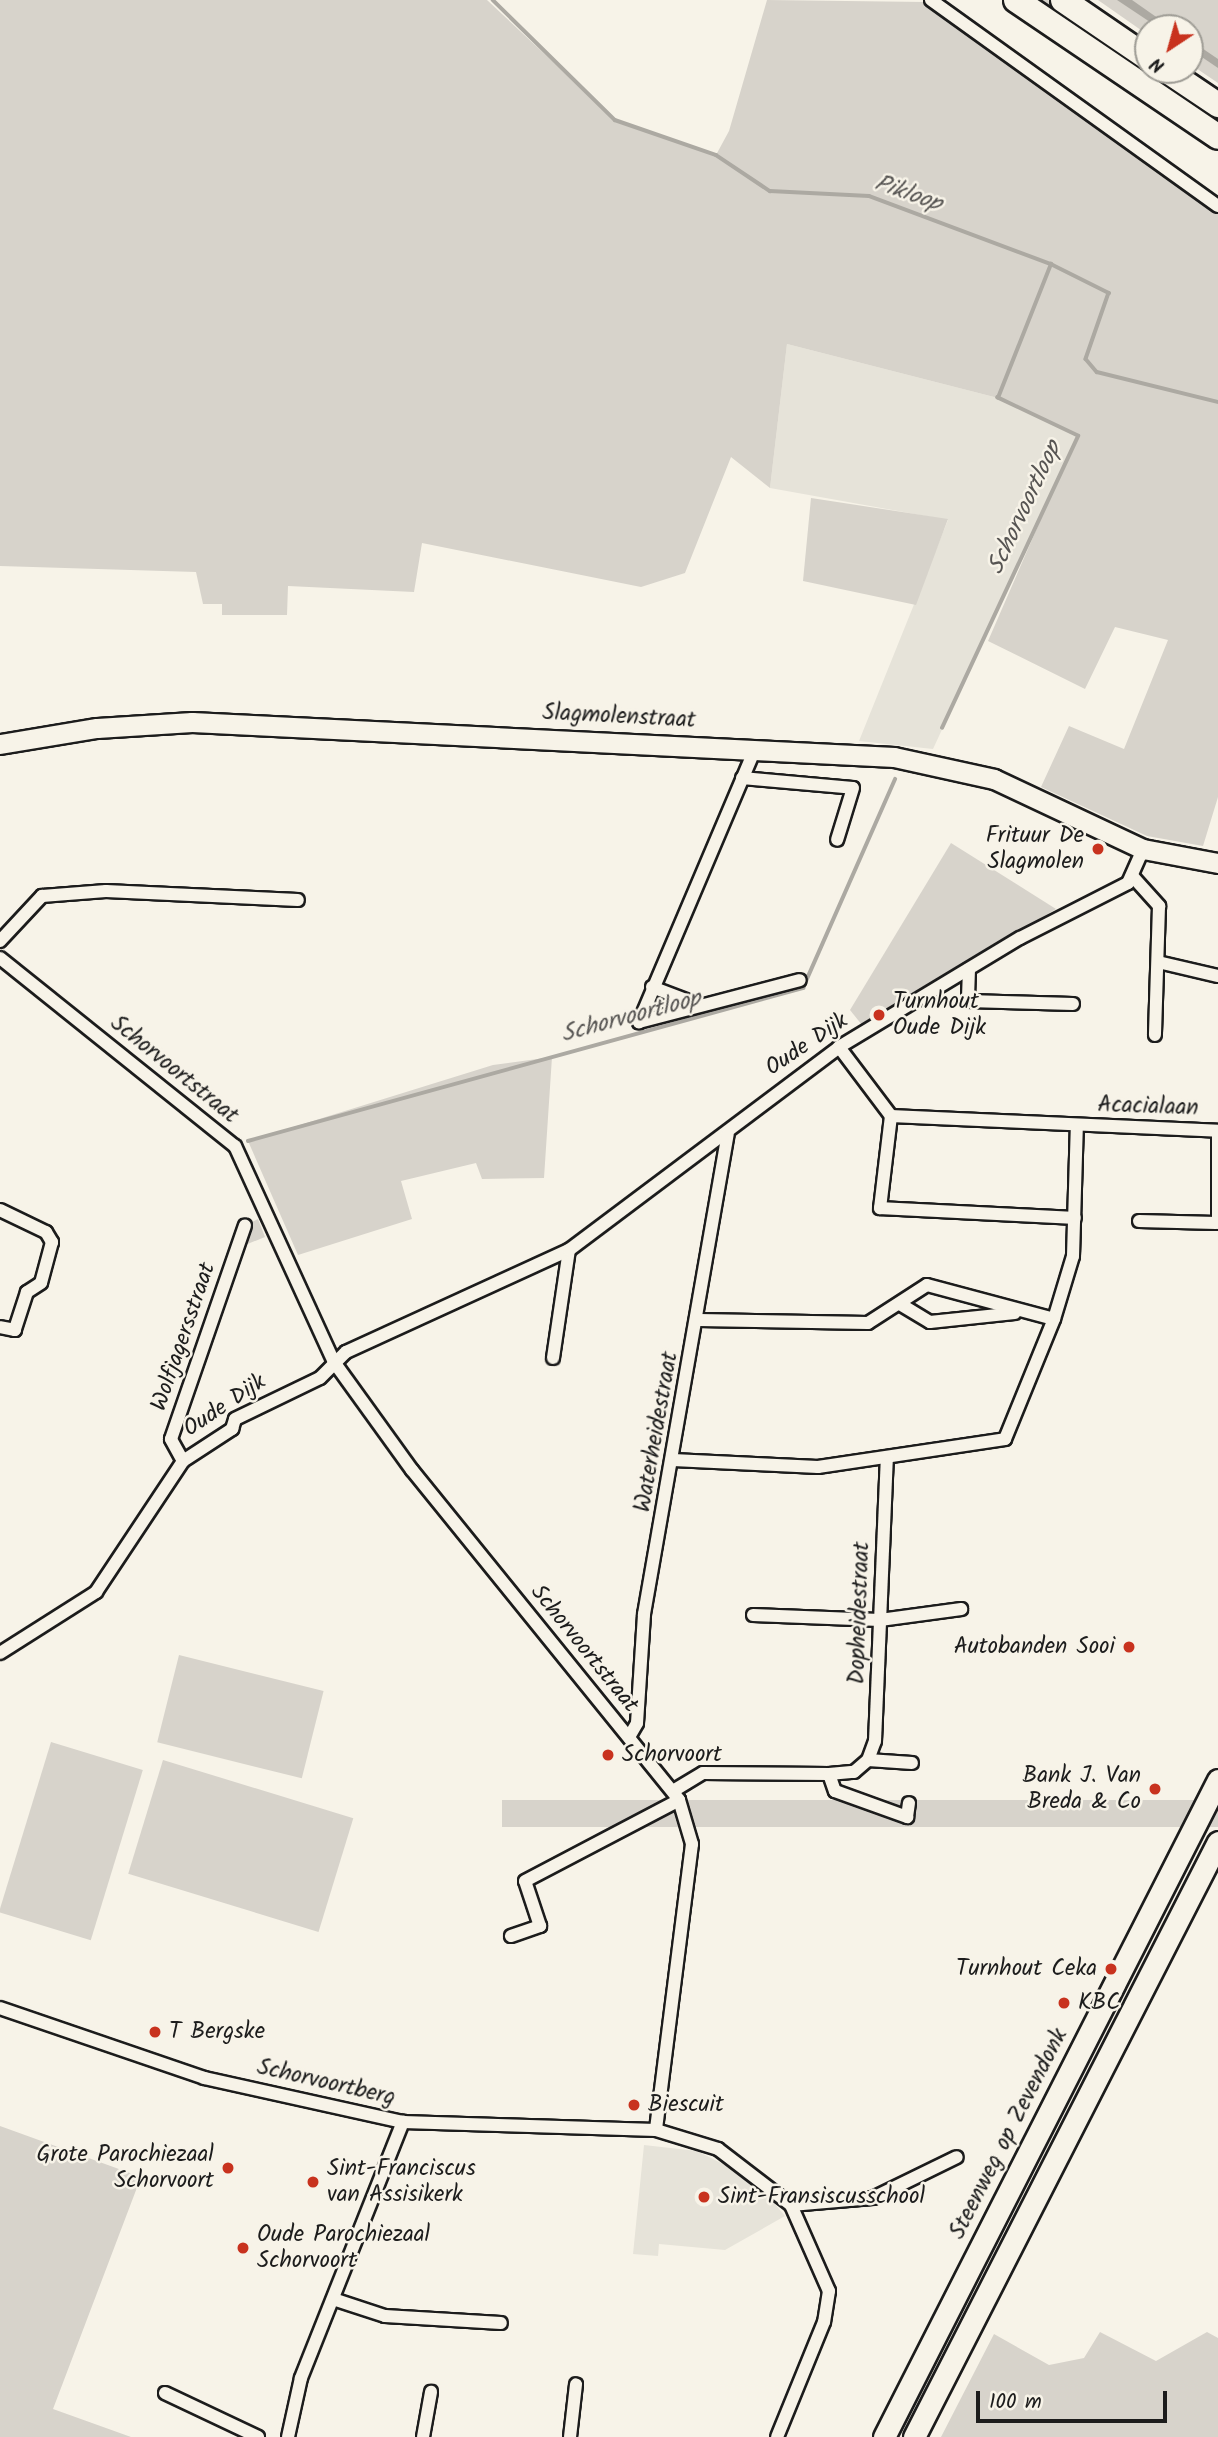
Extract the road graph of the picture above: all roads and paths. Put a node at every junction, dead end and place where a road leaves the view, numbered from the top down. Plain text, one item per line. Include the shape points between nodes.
1 (930, 0) edge
2 (1016, 0) edge
3 (1063, 0) edge
4 (1134, 48) edge
5 (1187, 84) edge
6 (1218, 105) edge
7 (1209, 131) edge
8 (1218, 151) edge
9 (1218, 206) edge
10 (0, 744) edge
11 (755, 748) junction
12 (742, 778) junction
13 (837, 840) dead end
14 (1143, 849) junction
15 (1218, 863) edge
16 (1134, 878) junction
17 (298, 900) dead end
18 (0, 941) edge
19 (0, 958) edge
20 (1158, 962) junction
21 (969, 969) junction
22 (1218, 976) edge
23 (800, 980) dead end
24 (652, 987) junction
25 (686, 1000) dead end
26 (1073, 1004) dead end
27 (1155, 1035) dead end
28 (839, 1047) junction
29 (891, 1116) junction
30 (1077, 1125) junction
31 (1218, 1132) edge
32 (728, 1134) junction
33 (0, 1210) edge
34 (1075, 1218) junction
35 (1139, 1221) dead end
36 (1217, 1223) edge
37 (246, 1225) dead end
38 (569, 1250) junction
39 (900, 1304) junction
40 (1016, 1313) junction
41 (1054, 1319) junction
42 (699, 1320) junction
43 (0, 1327) edge
44 (553, 1358) dead end
45 (334, 1362) junction
46 (887, 1459) junction
47 (673, 1460) junction
48 (183, 1461) junction
49 (961, 1609) dead end
50 (753, 1615) dead end
51 (880, 1620) junction
52 (0, 1653) edge
53 (629, 1737) junction
54 (867, 1763) junction
55 (912, 1763) dead end
56 (829, 1774) junction
57 (1218, 1780) edge
58 (676, 1795) junction
59 (909, 1803) dead end
60 (1218, 1842) edge
61 (511, 1936) dead end
62 (0, 2008) edge
63 (403, 2122) junction
64 (656, 2130) junction
65 (957, 2157) dead end
66 (791, 2205) junction
67 (333, 2299) junction
68 (501, 2323) dead end
69 (576, 2384) dead end
70 (431, 2392) dead end
71 (165, 2393) dead end
72 (258, 2437) edge
73 (288, 2437) edge
74 (423, 2437) edge
75 (570, 2437) edge
76 (777, 2437) edge
77 (884, 2437) edge
78 (914, 2437) edge

1 - 9 street
2 - 7 highway
3 - 4 highway
5 - 6 highway
7 - 8 highway
10 - 11 street, Slagmolenstraat via 97,728 192,722
11 - 12 street
11 - 14 street, Slagmolenstraat via 941,764 994,779
12 - 13 street via 853,788 854,800
12 - 24 street
14 - 15 street, Slagmolenstraat
14 - 16 street
16 - 20 street via 1160,906
16 - 21 street, Oude Dijk
17 - 18 street via 106,891 42,896
19 - 45 street, Schorvoortstraat via 235,1146
20 - 22 street
20 - 27 street
21 - 26 street via 968,1001
21 - 28 street, Oude Dijk
23 - 24 street via 639,1022
24 - 25 street
28 - 29 street
28 - 32 street, Oude Dijk via 779,1086
29 - 30 street, Acacialaan
29 - 34 street via 880,1208
30 - 31 street, Acacialaan
30 - 34 street
31 - 36 street, Acacialaan
32 - 38 street, Oude Dijk
32 - 42 street, Waterheidestraat
33 - 43 street via 46,1232 52,1242 41,1283 27,1292 15,1330
34 - 41 street via 1073,1256
35 - 36 street, Acacialaan
37 - 48 street, Wolfjagersstraat via 171,1439
38 - 44 street
38 - 45 street, Oude Dijk
39 - 40 street via 930,1322
39 - 40 street via 910,1291 927,1286
39 - 42 street via 868,1323
40 - 41 street
41 - 46 street via 1005,1439
42 - 47 street, Waterheidestraat
45 - 48 street, Oude Dijk via 320,1378 235,1419 232,1429
45 - 53 street, Schorvoortstraat via 412,1470
46 - 47 street via 794,1468
46 - 51 street, Dopheidestraat
47 - 53 street, Waterheidestraat via 644,1614 637,1723
48 - 52 street, Oude Dijk via 114,1574 64,1618
49 - 51 street
50 - 51 street
51 - 54 street, Dopheidestraat via 875,1741
53 - 58 street, Schorvoortstraat
54 - 55 street
54 - 56 street
56 - 58 street via 703,1773
56 - 59 street via 835,1791 907,1817
57 - 77 main road, Steenweg op Zevendonk
58 - 61 street via 525,1881 540,1926
58 - 64 street, Schorvoortstraat via 692,1844
60 - 78 main road
62 - 63 street, Schorvoortberg via 204,2078
63 - 64 street, Schorvoortberg
63 - 67 street
64 - 66 street via 718,2149
65 - 66 street via 873,2198
66 - 76 street via 824,2276 828,2306
67 - 68 street via 385,2316
67 - 73 street via 300,2378
69 - 75 street
70 - 74 street
71 - 72 street

